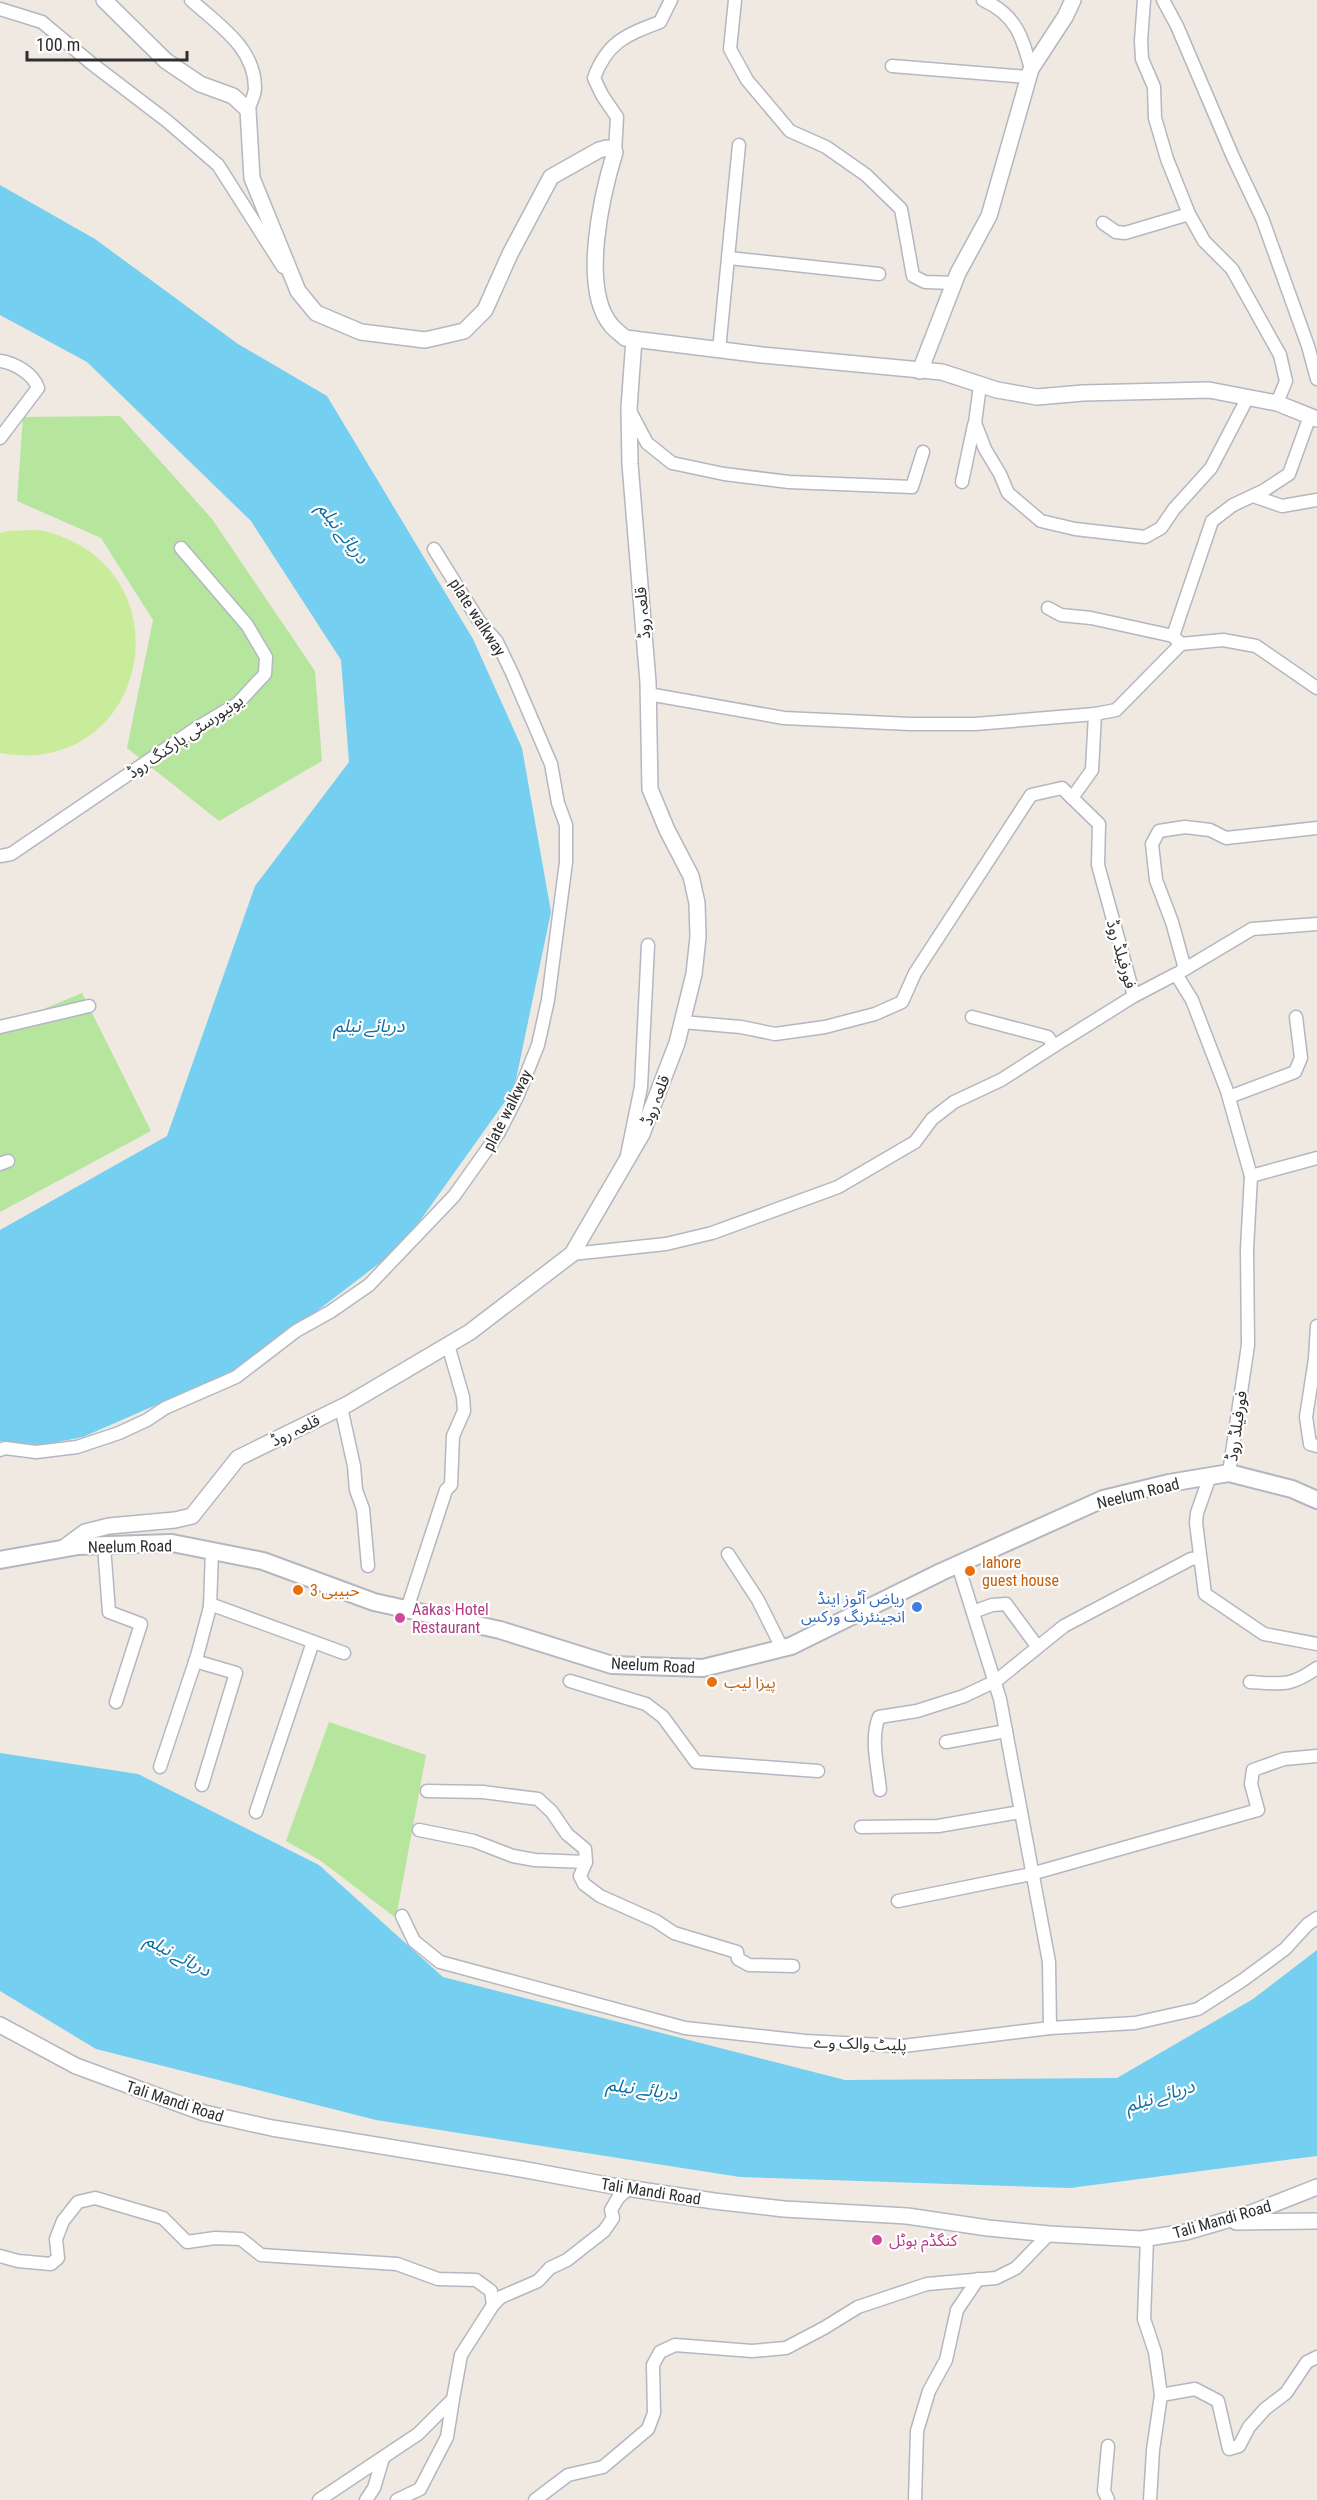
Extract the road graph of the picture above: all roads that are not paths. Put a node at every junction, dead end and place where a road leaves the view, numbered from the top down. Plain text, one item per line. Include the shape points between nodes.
1 (104, 0) edge
2 (191, 0) edge
3 (671, 0) edge
4 (735, 0) edge
5 (983, 0) edge
6 (1073, 0) edge
7 (1144, 0) edge
8 (1162, 0) edge
9 (0, 9) edge
10 (892, 66) dead end
11 (1029, 73) junction
12 (248, 110) junction
13 (739, 145) dead end
14 (615, 152) junction
15 (1189, 214) junction
16 (1103, 222) dead end
17 (729, 258) junction
18 (879, 274) dead end
19 (954, 283) junction
20 (298, 291) junction
21 (634, 339) junction
22 (719, 350) junction
23 (0, 360) edge
24 (920, 370) junction
25 (1317, 378) edge
26 (980, 385) junction
27 (1248, 397) junction
28 (1276, 402) junction
29 (629, 408) junction
30 (1314, 418) edge
31 (975, 423) junction
32 (0, 438) edge
33 (923, 452) dead end
34 (962, 482) dead end
35 (1253, 496) junction
36 (1317, 500) edge
37 (181, 548) dead end
38 (434, 549) dead end
39 (1048, 608) dead end
40 (1177, 640) junction
41 (1317, 688) edge
42 (648, 694) junction
43 (1095, 714) junction
44 (1072, 798) junction
45 (1317, 828) edge
46 (0, 856) edge
47 (1317, 924) edge
48 (648, 945) dead end
49 (1181, 971) junction
50 (1134, 996) junction
51 (89, 1006) dead end
52 (972, 1017) dead end
53 (1296, 1017) dead end
54 (682, 1022) junction
55 (0, 1027) edge
56 (1054, 1046) junction
57 (1228, 1097) junction
58 (1317, 1158) edge
59 (626, 1162) junction
60 (1251, 1176) junction
61 (572, 1254) junction
62 (1317, 1326) edge
63 (448, 1345) junction
64 (341, 1407) junction
65 (1317, 1446) edge
66 (0, 1450) edge
67 (1229, 1473) junction
68 (1210, 1476) junction
69 (1317, 1500) edge
70 (104, 1546) junction
71 (62, 1549) junction
72 (212, 1551) junction
73 (728, 1554) dead end
74 (1200, 1558) junction
75 (0, 1560) edge
76 (958, 1565) junction
77 (368, 1566) dead end
78 (210, 1604) junction
79 (407, 1609) junction
80 (973, 1612) junction
81 (313, 1642) junction
82 (1317, 1644) edge
83 (1038, 1646) junction
84 (782, 1648) junction
85 (344, 1653) dead end
86 (195, 1661) junction
87 (1317, 1668) edge
88 (996, 1681) junction
89 (570, 1682) dead end
90 (1250, 1682) dead end
91 (116, 1702) dead end
92 (1006, 1731) junction
93 (946, 1742) dead end
94 (1317, 1756) edge
95 (160, 1767) dead end
96 (818, 1771) dead end
97 (202, 1785) dead end
98 (880, 1790) dead end
99 (427, 1791) dead end
100 (256, 1812) dead end
101 (1020, 1812) junction
102 (861, 1827) dead end
103 (419, 1830) dead end
104 (586, 1862) junction
105 (1031, 1874) junction
106 (898, 1901) dead end
107 (402, 1916) dead end
108 (1317, 1918) edge
109 (793, 1966) dead end
110 (0, 2025) edge
111 (1050, 2028) junction
112 (1317, 2187) edge
113 (629, 2188) junction
114 (1317, 2221) edge
115 (1217, 2222) junction
116 (1049, 2234) junction
117 (1147, 2238) junction
118 (0, 2256) edge
119 (978, 2279) junction
120 (493, 2305) junction
121 (1317, 2357) edge
122 (1161, 2395) junction
123 (453, 2399) junction
124 (1108, 2446) dead end
125 (382, 2458) junction
126 (319, 2500) edge
127 (366, 2500) edge
128 (397, 2500) edge
129 (535, 2500) edge
130 (915, 2500) edge
131 (1108, 2500) edge
132 (1150, 2500) edge

1 - 12 street via 165,61 200,84 232,96
2 - 12 street via 220,22 248,58 255,89
3 - 14 street via 660,22 624,36 601,59 597,69 594,78 617,117
4 - 19 street via 730,49 747,80 790,131 826,147 866,176 901,209 913,276 925,282
5 - 11 street via 998,7 1022,35
6 - 11 street
7 - 15 street via 1142,60 1154,87 1155,118 1167,159
8 - 25 street via 1262,218
9 - 20 street via 42,22 218,165
10 - 11 street
11 - 19 street via 989,216
12 - 20 street via 252,178
13 - 17 street
14 - 20 street via 599,150 551,177 510,254 486,310 464,331 425,340 361,332 316,313
14 - 21 street via 596,238 597,296 610,325 625,338
15 - 16 street via 1125,233 1116,232
15 - 28 street via 1204,242 1232,269 1280,355 1287,381
17 - 18 street
17 - 22 street
19 - 24 street
21 - 22 street
21 - 29 street, قلعہ روڈ
22 - 24 street
23 - 32 street via 13,362 36,381 38,388
24 - 26 street via 942,372
26 - 27 street via 1038,397 1209,390
26 - 31 street
27 - 28 street
27 - 31 street via 1211,468 1161,528 1145,537 1041,521 1008,493
28 - 30 street
29 - 33 street via 647,443 672,463 724,474 789,482 912,487
29 - 42 street, قلعہ روڈ
30 - 35 street via 1289,474
31 - 34 street
35 - 36 street via 1282,506
35 - 40 street via 1212,521
37 - 46 street, یونیورسٹی پارکنگ روڈ via 246,625 266,657 265,674 237,704 11,854
38 - 66 street, plate walkway via 512,673 551,764 566,825 566,862 548,1000 538,1045 518,1095 498,1134 454,1196 369,1285 296,1331 236,1377 119,1433 77,1447 36,1452
39 - 40 street via 1061,615 1091,618
40 - 41 street via 1223,640 1257,646
40 - 43 street via 1116,710
42 - 43 street via 784,718 899,724 975,724
42 - 54 street, قلعہ روڈ via 650,789 691,876 697,903 694,974
43 - 44 street via 1092,770
44 - 50 street, فورفیلڈ روڈ via 1099,824 1098,865
44 - 54 street, فورفیلڈ روڈ via 1062,788 1030,795 915,973 902,1002 875,1014 825,1027 775,1034
45 - 49 street via 1226,838 1210,830 1185,827 1159,831 1152,844 1156,880 1172,922
47 - 49 street via 1252,929
48 - 59 street via 641,1088
49 - 50 street, فورفیلڈ روڈ
49 - 57 street, فورفیلڈ روڈ
50 - 56 street
51 - 55 street
52 - 56 street via 1048,1037
53 - 57 street via 1301,1058 1295,1072
54 - 59 street, قلعہ روڈ via 642,1134
56 - 61 street via 1001,1080 954,1102 932,1119 915,1142 838,1187 712,1233 666,1244
57 - 60 street, فورفیلڈ روڈ
58 - 60 street
59 - 61 street, قلعہ روڈ
60 - 67 street, فورفیلڈ روڈ via 1248,1345
61 - 63 street, قلعہ روڈ
62 - 65 street via 1306,1417 1310,1444
63 - 64 street, قلعہ روڈ
63 - 79 street via 464,1411 453,1436 451,1485 446,1490
64 - 71 street, قلعہ روڈ via 238,1458 192,1516 85,1532
64 - 77 street via 363,1509
67 - 68 main road, Neelum Road
67 - 69 main road, Neelum Road
68 - 74 street via 1197,1513
68 - 76 main road, Neelum Road via 1103,1499
70 - 71 main road, Neelum Road
70 - 72 main road, Neelum Road via 172,1543
70 - 91 street via 109,1612 141,1624
71 - 75 main road, Neelum Road
72 - 78 street
72 - 79 main road, Neelum Road via 263,1561 374,1602
73 - 84 street via 758,1600
74 - 82 street via 1208,1598 1264,1634
74 - 83 street via 1191,1559 1095,1609
76 - 80 street
76 - 84 main road, Neelum Road
78 - 81 street
78 - 86 street
79 - 84 main road, Neelum Road via 500,1630 612,1665 703,1668
80 - 83 street via 1006,1604
80 - 88 street
81 - 85 street
81 - 100 street
83 - 88 street
86 - 95 street
86 - 97 street via 236,1673
87 - 90 street via 1286,1684
88 - 92 street
88 - 98 street via 917,1711 879,1717 875,1738
89 - 96 street via 646,1704 663,1717 696,1762
92 - 93 street
92 - 101 street
94 - 105 street via 1284,1759 1253,1770 1251,1784 1258,1810
99 - 104 street via 483,1792 538,1800 585,1849
101 - 102 street via 938,1826
101 - 105 street
103 - 104 street via 474,1841 513,1856
104 - 109 street via 580,1875 584,1884 600,1896 674,1933 737,1952 738,1959 749,1965
105 - 106 street
105 - 111 street via 1049,1962
107 - 111 street, پلیٹ والک وے via 414,1941 441,1962 685,2028 805,2041 903,2046
108 - 111 street, پلیٹ والک وے via 1285,1949 1198,2008 1135,2023
110 - 113 street, Tali Mandi Road via 76,2066 204,2113
112 - 115 street, Tali Mandi Road
113 - 116 street, Tali Mandi Road via 784,2209 907,2216
113 - 120 street via 611,2210 613,2218 604,2231 567,2260 550,2268 538,2281 501,2297
114 - 115 street
115 - 117 street, Tali Mandi Road
116 - 117 street, Tali Mandi Road
116 - 119 street via 1016,2268 996,2278
117 - 122 street via 1144,2319 1155,2352
118 - 120 street via 51,2264 58,2258 56,2239 63,2221 78,2202 95,2198 163,2218 188,2242 241,2239 261,2255 397,2264 438,2279 476,2280 491,2291
119 - 129 street via 927,2284 858,2307 786,2348 752,2351 675,2345 660,2352 653,2365 654,2413 648,2429 603,2467 568,2475
119 - 130 street via 957,2310 946,2360 929,2391 917,2431
120 - 123 street via 462,2355
121 - 122 street via 1307,2362 1286,2393 1249,2427 1239,2446 1229,2449 1218,2401 1195,2389
122 - 132 street
123 - 125 street via 418,2434
123 - 128 street via 447,2437 420,2489
124 - 131 street via 1104,2491
125 - 126 street
125 - 127 street via 374,2488

